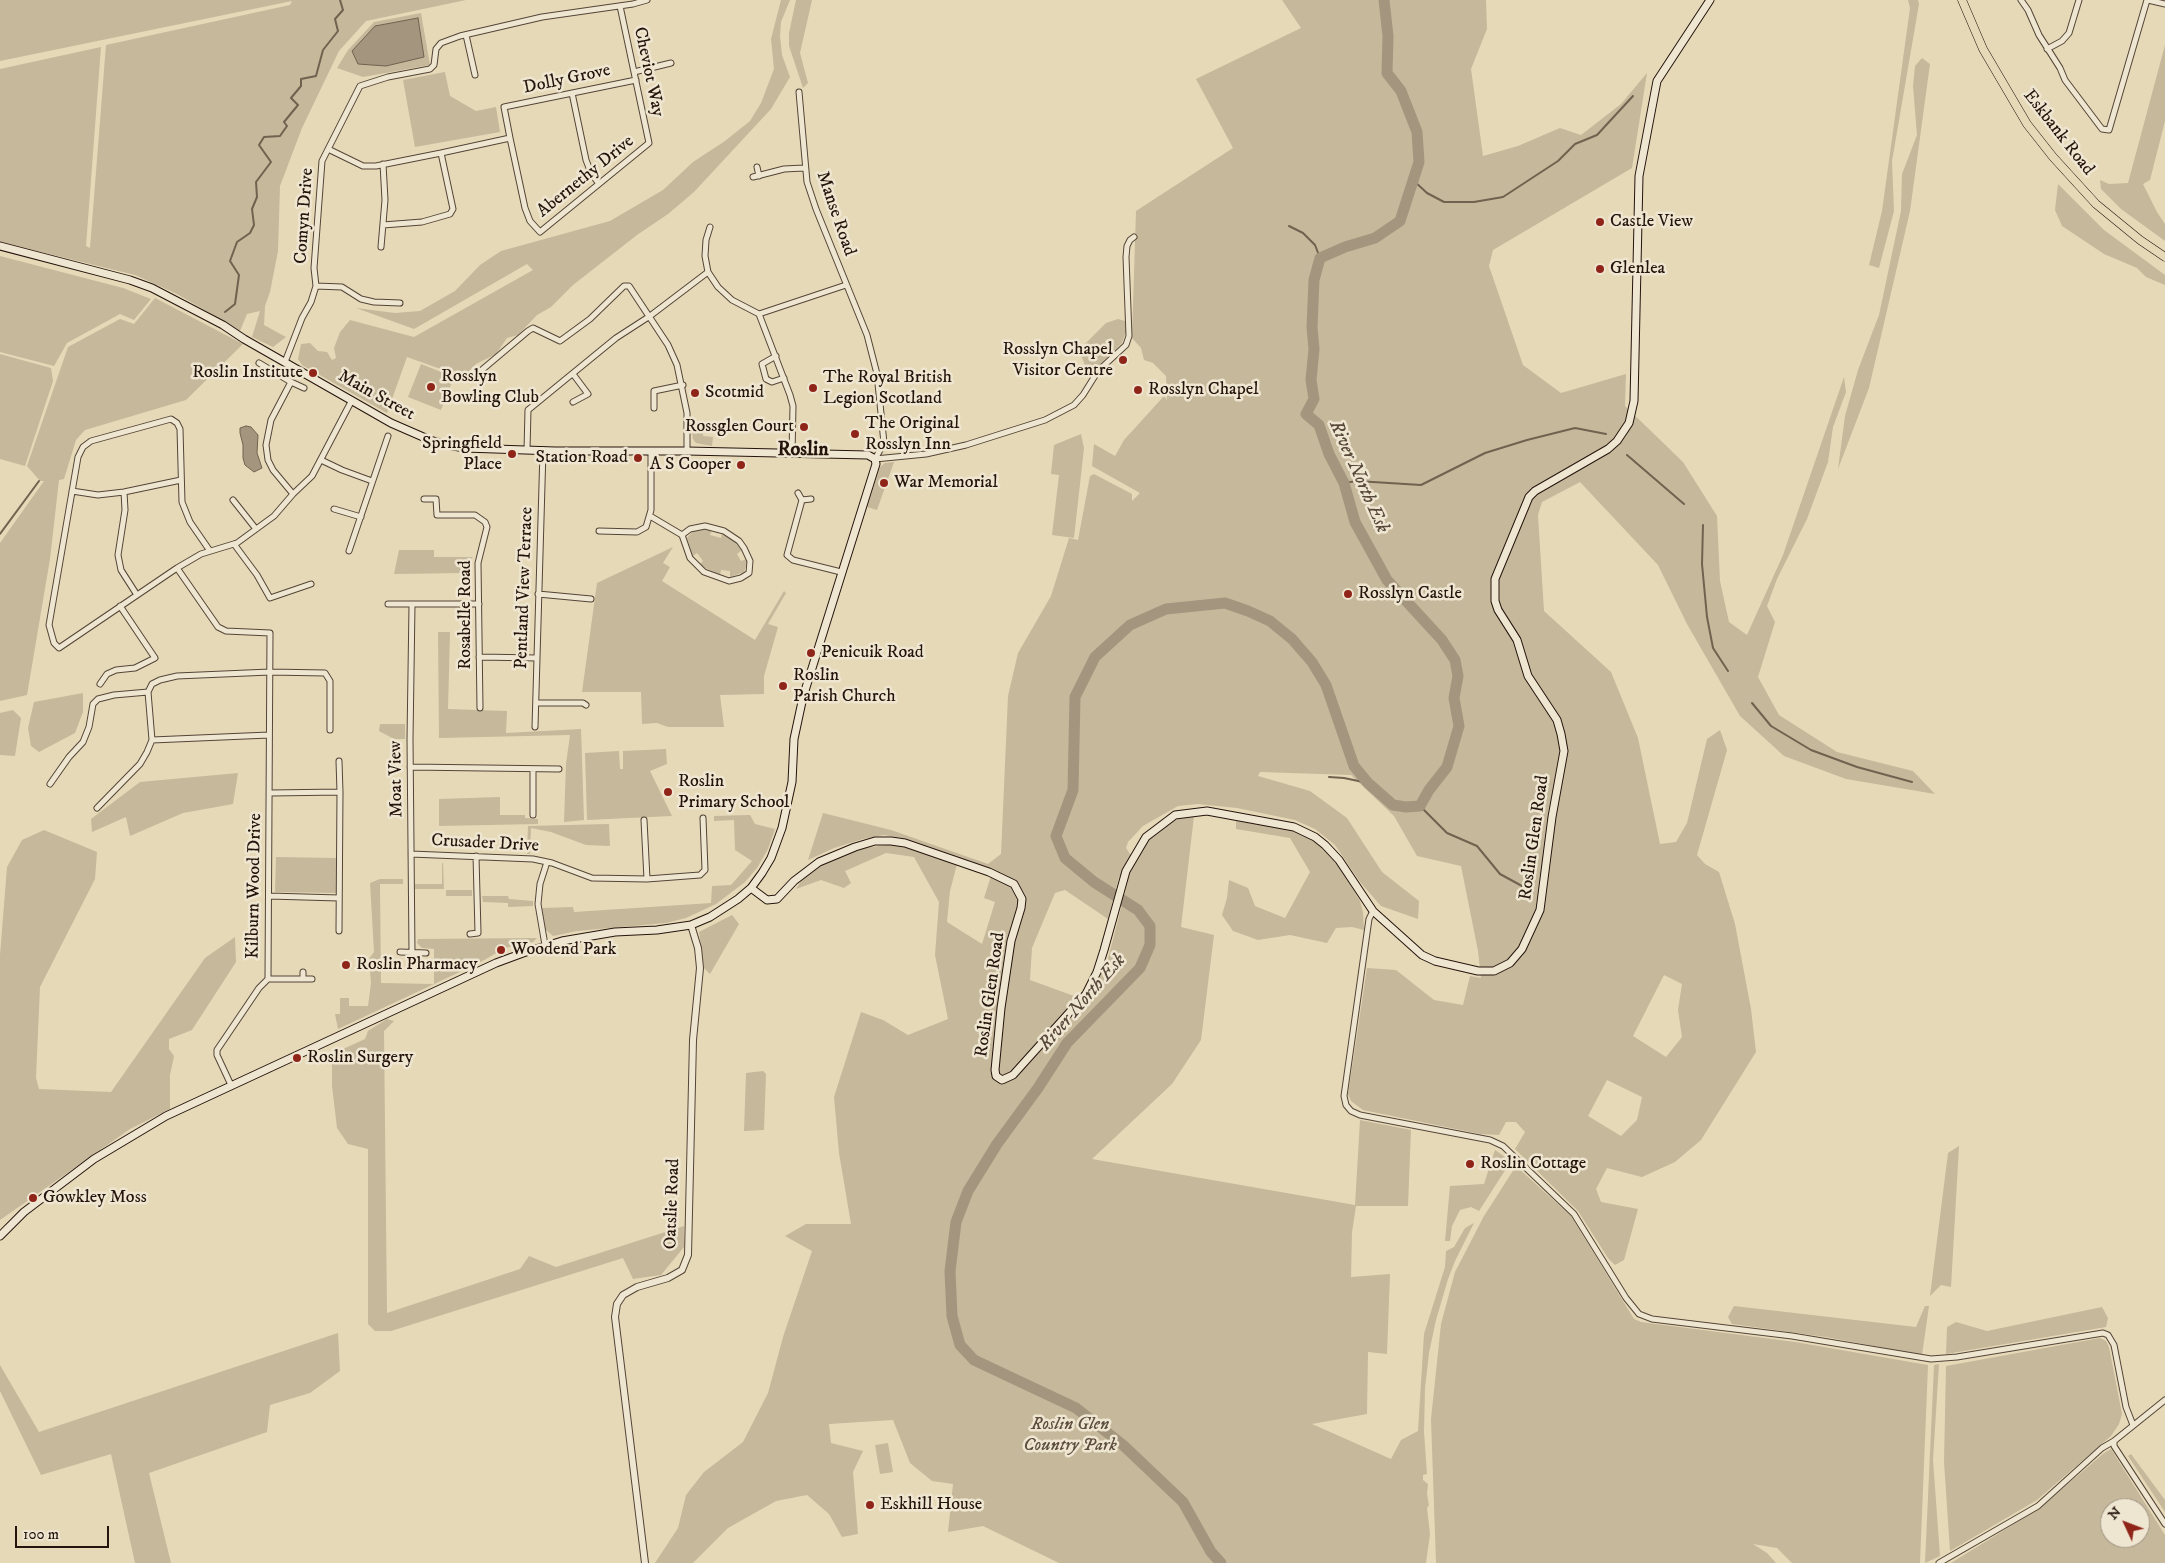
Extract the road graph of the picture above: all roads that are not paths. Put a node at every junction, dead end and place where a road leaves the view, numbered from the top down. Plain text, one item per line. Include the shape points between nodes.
1 (647, 0) edge
2 (1710, 0) edge
3 (1962, 0) edge
4 (2021, 0) edge
5 (2079, 0) edge
6 (2148, 0) edge
7 (2165, 4) edge
8 (620, 6) junction
9 (466, 35) junction
10 (2047, 49) junction
11 (671, 63) dead end
12 (634, 72) junction
13 (475, 75) dead end
14 (636, 80) junction
15 (799, 92) dead end
16 (572, 93) junction
17 (510, 138) junction
18 (649, 143) joint
19 (328, 149) junction
20 (441, 153) junction
21 (383, 164) junction
22 (757, 167) dead end
23 (804, 168) junction
24 (599, 184) junction
25 (383, 225) junction
26 (710, 227) dead end
27 (1134, 237) dead end
28 (0, 246) edge
29 (381, 247) dead end
30 (2165, 257) edge
31 (708, 272) junction
32 (846, 285) junction
33 (316, 286) junction
34 (400, 303) dead end
35 (759, 314) junction
36 (650, 316) junction
37 (776, 356) junction
38 (285, 362) junction
39 (259, 363) dead end
40 (573, 374) junction
41 (784, 378) junction
42 (481, 380) dead end
43 (291, 382) junction
44 (683, 385) junction
45 (304, 388) dead end
46 (583, 396) junction
47 (352, 400) junction
48 (587, 401) dead end
49 (573, 402) dead end
50 (654, 408) dead end
51 (388, 436) dead end
52 (527, 450) junction
53 (543, 450) junction
54 (651, 451) junction
55 (687, 451) junction
56 (792, 454) junction
57 (875, 459) junction
58 (322, 460) junction
59 (181, 480) junction
60 (372, 481) junction
61 (72, 491) junction
62 (124, 492) junction
63 (293, 494) junction
64 (424, 499) dead end
65 (811, 499) dead end
66 (233, 500) dead end
67 (334, 508) dead end
68 (650, 516) junction
69 (360, 517) junction
70 (256, 529) junction
71 (599, 531) dead end
72 (682, 535) junction
73 (234, 544) junction
74 (210, 551) junction
75 (349, 551) dead end
76 (177, 568) junction
77 (841, 572) junction
78 (311, 584) dead end
79 (538, 594) junction
80 (137, 595) junction
81 (591, 599) dead end
82 (388, 604) dead end
83 (479, 604) junction
84 (412, 605) junction
85 (120, 606) junction
86 (479, 657) junction
87 (537, 658) junction
88 (270, 672) junction
89 (100, 684) dead end
90 (148, 692) junction
91 (473, 698) dead end
92 (480, 698) junction
93 (536, 702) junction
94 (586, 705) dead end
95 (480, 708) dead end
96 (535, 727) dead end
97 (330, 730) dead end
98 (269, 735) junction
99 (152, 740) junction
100 (339, 761) dead end
101 (410, 767) junction
102 (559, 769) dead end
103 (533, 770) junction
104 (50, 784) dead end
105 (340, 792) junction
106 (270, 793) junction
107 (97, 808) dead end
108 (532, 811) dead end
109 (703, 818) dead end
110 (644, 820) dead end
111 (411, 854) junction
112 (476, 856) junction
113 (547, 862) junction
114 (647, 879) junction
115 (751, 888) junction
116 (269, 896) junction
117 (339, 898) junction
118 (1373, 911) junction
119 (690, 925) junction
120 (339, 931) dead end
121 (470, 934) dead end
122 (545, 945) junction
123 (400, 952) dead end
124 (412, 953) junction
125 (426, 953) dead end
126 (303, 972) dead end
127 (268, 979) junction
128 (303, 979) junction
129 (312, 979) dead end
130 (231, 1085) junction
131 (0, 1236) edge
132 (2165, 1400) edge
133 (2133, 1425) junction
134 (2114, 1441) junction
135 (2165, 1524) edge
136 (644, 1563) edge
137 (1940, 1563) edge

1 - 8 street
2 - 118 main road, Roslin Glen Road via 1658,81 1639,176 1634,401 1629,423 1608,449 1535,490 1529,497 1495,579 1498,610 1517,640 1528,676 1562,734 1564,751 1540,910 1522,949 1510,963 1494,972 1464,969 1422,955
3 - 30 main road, Eskbank Road via 2004,87 2032,131 2096,204
4 - 10 street
5 - 10 street via 2069,33
6 - 7 street
6 - 10 street via 2109,130 2102,129 2081,103
8 - 9 street via 542,18
8 - 12 street, Cheviot Way
9 - 13 street
9 - 19 street, Comyn Drive via 441,43 430,69 360,86
11 - 12 street
12 - 14 street, Cheviot Way
14 - 16 street, Dolly Grove
14 - 18 street, Cheviot Way
15 - 23 street, Manse Road
16 - 17 street, Dolly Grove via 504,107
16 - 24 street via 586,160
17 - 20 street
17 - 24 street, Abernethy Drive via 525,208 530,221 540,232
18 - 24 street, Abernethy Drive
19 - 21 street via 363,166
19 - 33 street, Comyn Drive via 322,161 314,268
20 - 21 street
20 - 25 street via 453,209 450,214 422,222
21 - 25 street
22 - 23 street via 756,177 784,169
23 - 32 street, Manse Road via 816,209
25 - 29 street
26 - 31 street via 705,256
27 - 57 street via 1127,246 1126,257 1129,336 1126,345 1098,371 1074,405 1045,420 934,453
28 - 38 main road, Main Street via 152,288
31 - 35 street via 732,300
31 - 36 street
32 - 35 street
32 - 57 street, Manse Road via 877,374 884,443
33 - 34 street via 342,287 362,299
33 - 38 street, Comyn Drive
35 - 37 street
36 - 40 street via 616,338
36 - 42 street via 633,290 624,286 590,319 560,341 533,328 528,331 477,374
36 - 44 street via 668,345
37 - 41 street
37 - 41 street via 762,364 766,379 772,382
38 - 47 main road, Main Street
39 - 43 street
40 - 46 street via 588,394
40 - 52 street via 528,410
41 - 56 street via 793,406
43 - 45 street
43 - 63 street via 271,420 266,445 273,470
44 - 50 street via 654,391
44 - 55 street
46 - 48 street
46 - 49 street
47 - 52 main road, Main Street via 392,423 447,445
47 - 58 street
51 - 60 street
52 - 53 main road, Main Street
53 - 54 main road, Main Street
53 - 79 street, Pentland View Terrace
54 - 55 main road, Main Street
54 - 68 street
55 - 56 main road, Main Street
56 - 57 main road, Main Street via 868,455
57 - 77 main road via 876,467
58 - 60 street
58 - 63 street via 312,476
59 - 61 street via 180,429 171,419 91,441 83,447 78,458
59 - 62 street
59 - 74 street via 182,502 190,522
60 - 69 street
61 - 62 street via 98,495
61 - 85 street via 49,625 51,638 59,648
62 - 80 street via 125,510 118,555 121,570
63 - 70 street via 274,516
64 - 83 street, Rosabelle Road via 436,500 437,515 474,515 487,527 479,555
65 - 77 street via 799,497 787,555 792,560
66 - 70 street
67 - 69 street
68 - 71 street via 646,527 637,532
68 - 72 street
69 - 75 street
70 - 73 street
72 - 72 street via 705,526 724,531 744,548 750,561 749,573 729,581 704,572 690,558
73 - 74 street
73 - 78 street via 270,598
74 - 76 street
76 - 80 street
76 - 88 street, Kilburn Wood Drive via 218,627 226,631 270,633
77 - 115 main road via 802,697 794,739 792,782 782,828 771,858
79 - 81 street
79 - 87 street, Pentland View Terrace
80 - 85 street
82 - 84 street
83 - 84 street
83 - 86 street, Rosabelle Road
84 - 101 street, Moat View
85 - 89 street via 155,658 135,668 107,674
86 - 87 street
86 - 92 street, Rosabelle Road
87 - 93 street, Pentland View Terrace
88 - 90 street via 177,676 152,684
88 - 97 street via 321,672 328,675
88 - 98 street, Kilburn Wood Drive
90 - 99 street
90 - 104 street via 114,694 98,699 93,704 83,742
91 - 92 street
92 - 95 street, Rosabelle Road
93 - 94 street
93 - 96 street, Pentland View Terrace
98 - 99 street
98 - 106 street, Kilburn Wood Drive
99 - 107 street via 140,764
100 - 105 street
101 - 103 street
101 - 111 street, Moat View
102 - 103 street
103 - 108 street
105 - 106 street
105 - 117 street
106 - 116 street, Kilburn Wood Drive
109 - 114 street, Crusader Drive via 703,873
110 - 114 street
111 - 112 street, Crusader Drive
111 - 124 street, Moat View
112 - 113 street, Crusader Drive
112 - 121 street via 478,933
113 - 114 street, Crusader Drive via 592,878
113 - 122 street via 538,904
115 - 118 main road, Roslin Glen Road via 767,900 777,899 794,880 818,862 876,841 905,843 1014,884 1022,899 1011,941 1001,1008 995,1070 996,1076 1002,1080 1014,1075 1086,994 1097,972 1124,878 1136,851 1146,837 1175,815 1207,811 1294,827 1325,845
115 - 119 main road via 724,909
116 - 117 street
116 - 127 street, Kilburn Wood Drive
117 - 120 street
118 - 133 street via 1369,919 1344,1096 1346,1104 1360,1115 1496,1142 1574,1214 1633,1309 1645,1317 1931,1358 1956,1357 2103,1332 2114,1345 2126,1407
119 - 122 main road via 615,932
119 - 136 street, Oatslie Road via 698,948 700,968 693,1040 688,1255 682,1270 623,1295 617,1304 615,1317
122 - 130 main road via 496,963
123 - 124 street
124 - 125 street
126 - 128 street
127 - 128 street, Kilburn Wood Drive
127 - 130 street, Kilburn Wood Drive via 216,1052
128 - 129 street, Kilburn Wood Drive
130 - 131 main road via 166,1116 94,1159 24,1212
132 - 133 street
133 - 134 street
134 - 135 street via 2114,1446
134 - 137 street via 2038,1506

